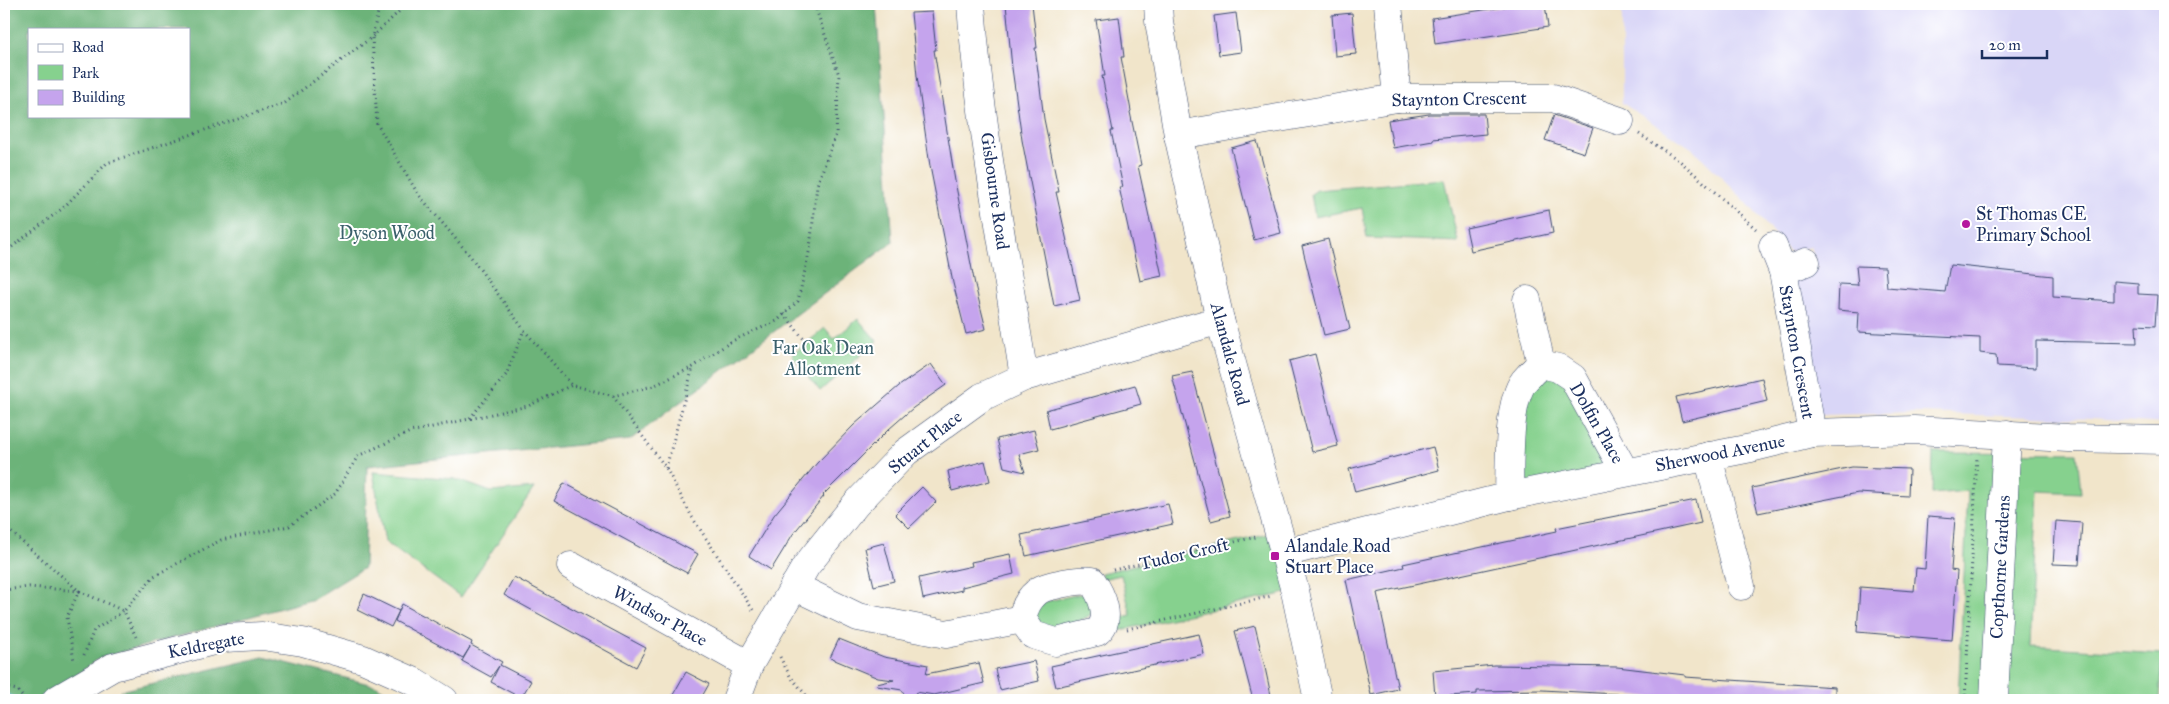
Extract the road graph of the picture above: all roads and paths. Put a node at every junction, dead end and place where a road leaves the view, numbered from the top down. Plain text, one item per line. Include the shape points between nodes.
1 (380, 4) edge
2 (407, 4) edge
3 (810, 4) edge
4 (816, 4) edge
5 (972, 4) edge
6 (1158, 4) edge
7 (1388, 4) edge
8 (816, 9) junction
9 (372, 37) junction
10 (1397, 98) junction
11 (1620, 121) joint
12 (1178, 135) junction
13 (1773, 246) joint
14 (4, 253) edge
15 (1527, 300) dead end
16 (784, 314) junction
17 (1220, 320) junction
18 (524, 330) junction
19 (808, 343) dead end
20 (1541, 364) junction
21 (693, 367) junction
22 (1024, 377) junction
23 (572, 385) junction
24 (613, 396) junction
25 (470, 419) junction
26 (1979, 433) junction
27 (1812, 434) junction
28 (2007, 434) junction
29 (2165, 440) edge
30 (1708, 456) junction
31 (666, 468) junction
32 (1625, 472) junction
33 (1509, 496) junction
34 (4, 526) edge
35 (1281, 543) junction
36 (571, 566) dead end
37 (1092, 581) junction
38 (794, 586) junction
39 (1741, 586) dead end
40 (4, 590) edge
41 (80, 591) junction
42 (1295, 591) junction
43 (124, 611) junction
44 (1022, 619) junction
45 (1102, 628) junction
46 (768, 632) junction
47 (749, 665) junction
48 (790, 676) dead end
49 (4, 687) edge
50 (69, 688) edge
51 (25, 700) edge
52 (444, 700) edge
53 (736, 700) edge
54 (810, 700) edge
55 (1318, 700) edge
56 (1965, 700) edge
57 (1994, 700) edge

1 - 9 path
2 - 9 path
3 - 8 path
4 - 8 path
5 - 22 street, Gisbourne Road via 991,168
6 - 12 street, Alandale Road
7 - 10 street
8 - 16 path via 839,75 836,134 817,186 810,248 798,301
9 - 14 path via 285,103 107,163 63,208
9 - 18 path via 377,124 418,194 471,256
10 - 11 street, Staynton Crescent via 1553,98
10 - 12 street, Staynton Crescent
11 - 13 path via 1680,161
12 - 17 street, Alandale Road
13 - 27 street, Staynton Crescent via 1794,266
15 - 20 street
16 - 19 path
16 - 21 path via 777,321 732,341
17 - 22 street, Stuart Place
17 - 35 street, Alandale Road
18 - 23 path
18 - 25 path via 506,375
20 - 32 street, Dolfin Place via 1558,368 1573,378
20 - 33 street via 1524,381 1517,396 1510,450
21 - 24 path via 653,386
21 - 31 path
22 - 38 street, Stuart Place via 982,397 906,452 856,504
23 - 24 path
23 - 25 path via 528,406
24 - 31 path
25 - 43 path via 410,432 358,456 335,494 289,526 221,540 154,576
26 - 27 street, Sherwood Avenue via 1914,430
26 - 28 street, Sherwood Avenue
26 - 56 path
27 - 30 street, Sherwood Avenue
28 - 29 street, Sherwood Avenue
28 - 57 street, Copthorne Gardens
30 - 32 street, Sherwood Avenue
30 - 39 street
31 - 46 path via 692,517
32 - 33 street, Sherwood Avenue
33 - 35 street, Sherwood Avenue
34 - 41 path
35 - 37 path, Tudor Croft via 1101,573
35 - 42 street, Alandale Road
36 - 47 street, Windsor Place
37 - 44 street via 1082,579 1038,590 1025,606
37 - 45 street via 1106,618
38 - 44 street via 858,617 946,634
38 - 46 street, Stuart Place
40 - 41 path via 29,587
41 - 43 path
41 - 50 path via 67,617
42 - 45 path via 1117,631
42 - 55 street, Alandale Road
43 - 50 path via 94,630
44 - 45 street via 1033,635 1056,642
46 - 47 street, Stuart Place
47 - 53 street, Stuart Place
48 - 54 path
49 - 51 path via 17,690
50 - 52 street, Keldregate via 113,667 225,638 262,636 303,642 363,659 415,682

